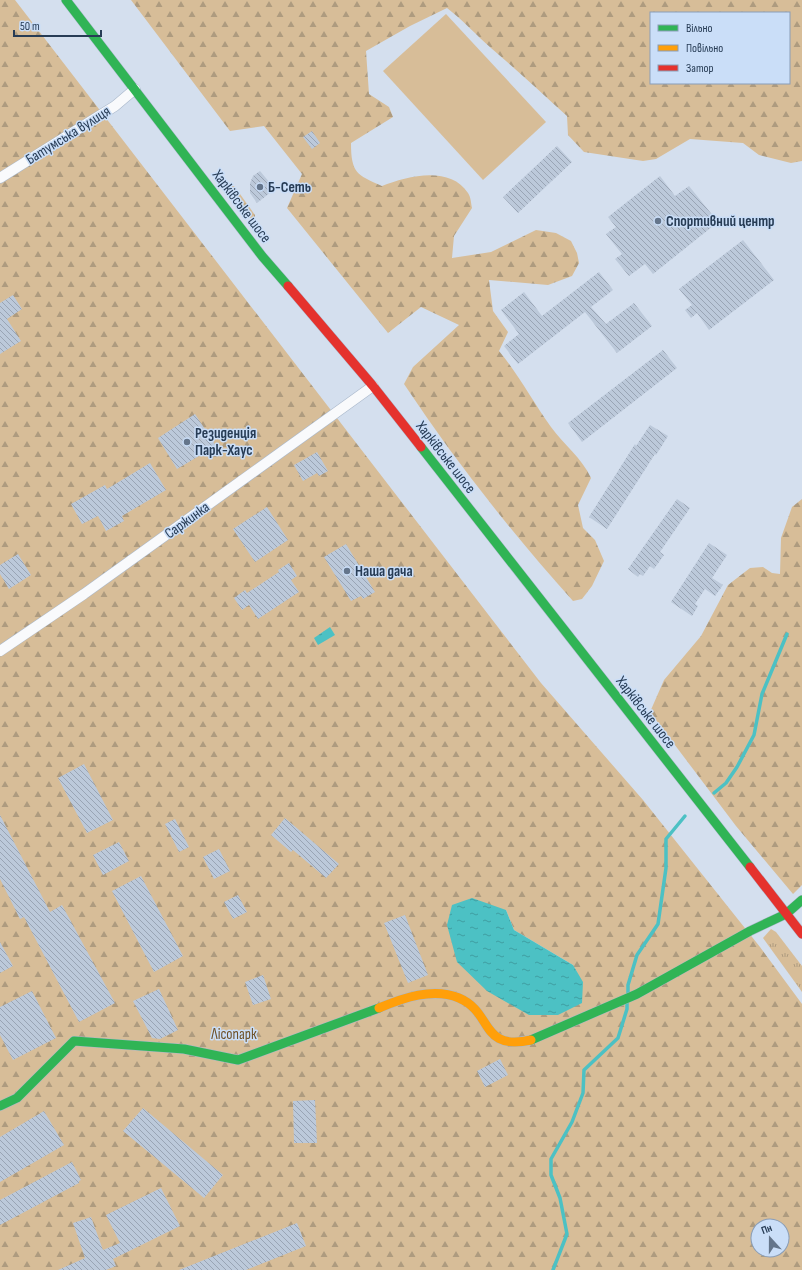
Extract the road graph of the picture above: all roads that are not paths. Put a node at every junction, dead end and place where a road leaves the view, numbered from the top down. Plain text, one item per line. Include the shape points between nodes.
1 (66, 0) edge
2 (135, 89) junction
3 (0, 178) edge
4 (373, 386) junction
5 (0, 651) edge
6 (802, 900) edge
7 (786, 914) junction
8 (802, 934) edge
9 (0, 1106) edge

1 - 2 main road, Харківське шосе
2 - 3 street, Батумська вулиця via 115,106
2 - 4 main road, Харківське шосе via 262,256
4 - 5 street, Саржинка via 84,594
4 - 7 main road, Харківське шосе
6 - 7 main road
7 - 8 main road, Харківське шосе
7 - 9 main road via 629,998 519,1044 509,1044 495,1038 476,1012 454,996 439,994 407,997 238,1060 184,1049 74,1041 16,1098

